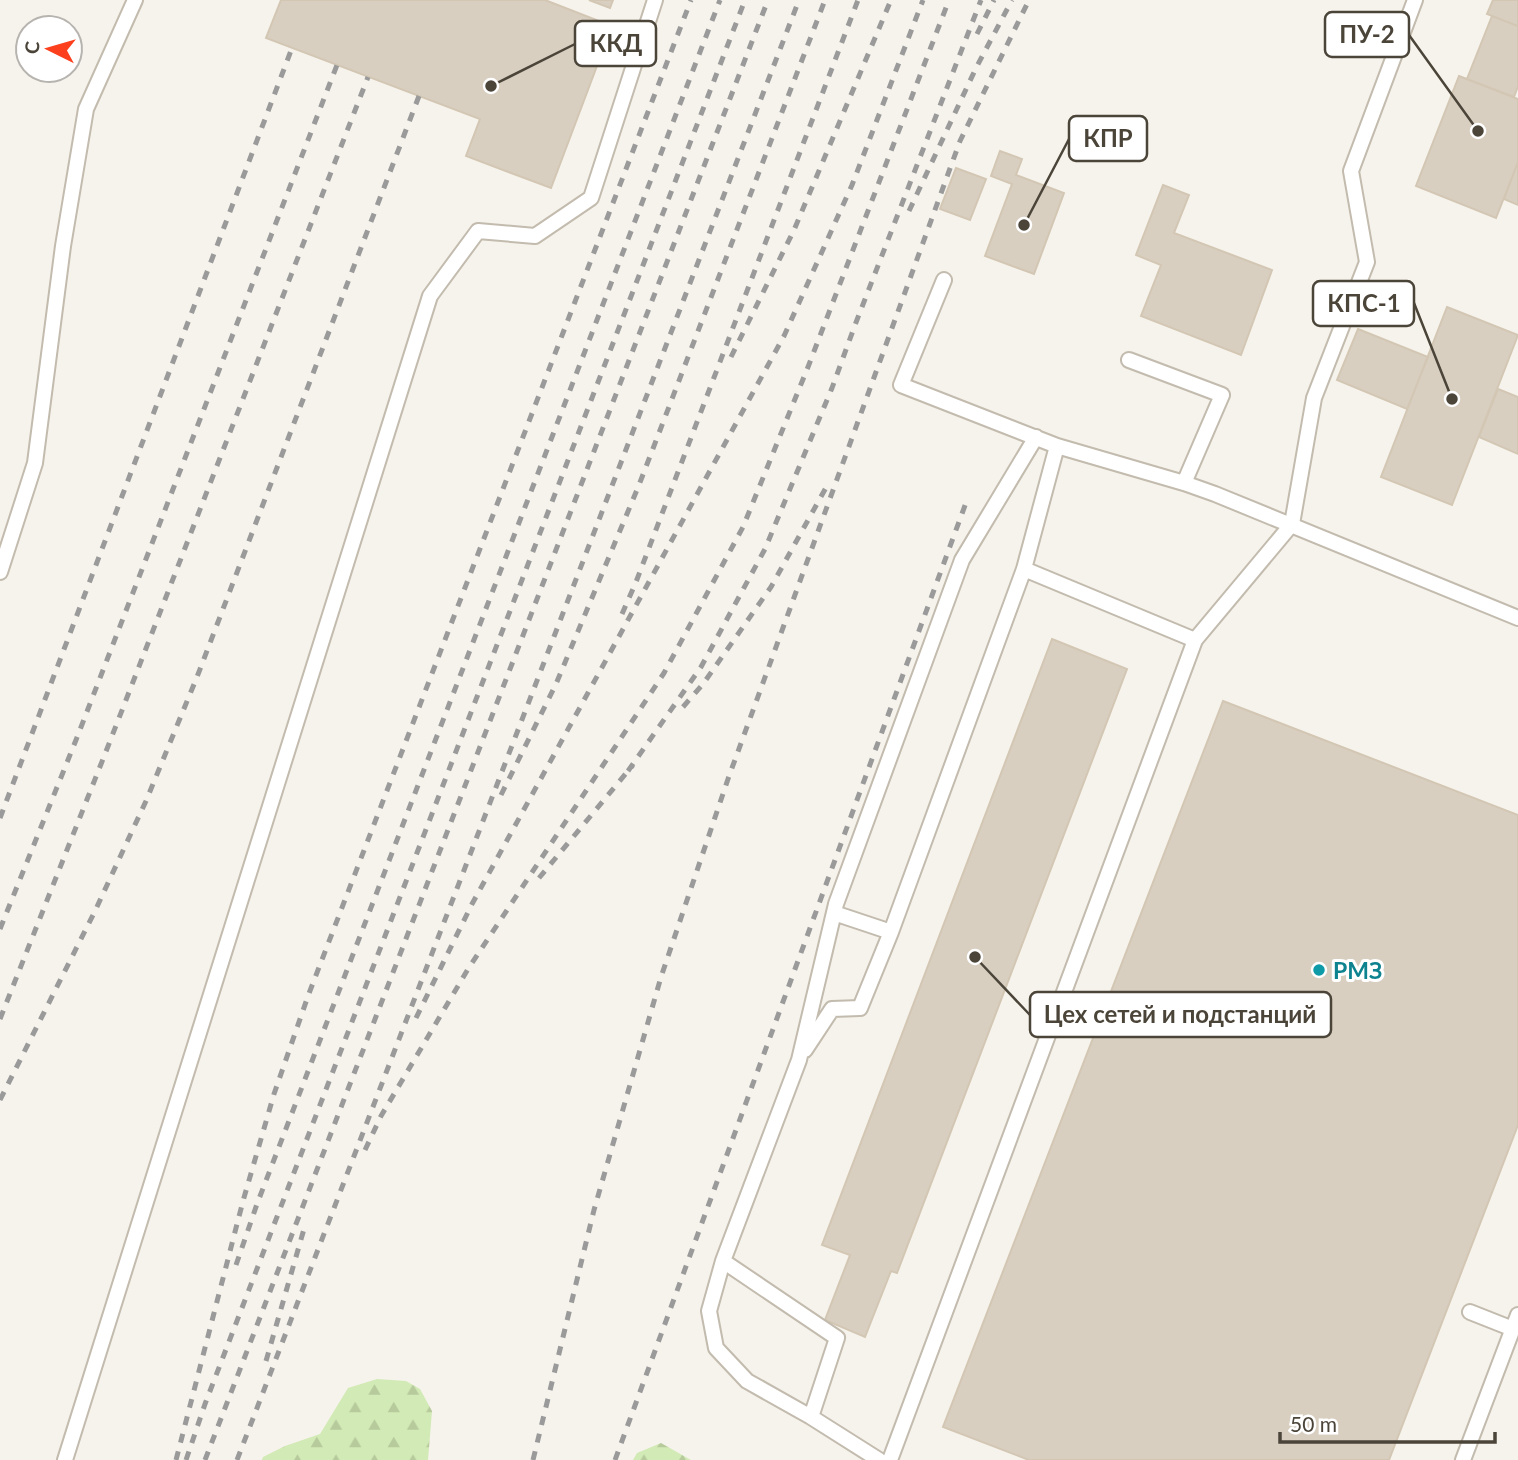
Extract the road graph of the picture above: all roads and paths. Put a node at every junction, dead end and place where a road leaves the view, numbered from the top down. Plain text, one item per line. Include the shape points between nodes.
1 (135, 0) edge
2 (655, 0) edge
3 (1416, 0) edge
4 (944, 281) dead end
5 (1129, 360) dead end
6 (1036, 437) junction
7 (1057, 446) junction
8 (1184, 483) junction
9 (1292, 524) junction
10 (1024, 569) junction
11 (0, 572) edge
12 (1518, 618) edge
13 (1195, 640) junction
14 (834, 913) junction
15 (891, 932) junction
16 (799, 1060) junction
17 (723, 1261) junction
18 (1470, 1312) dead end
19 (1515, 1322) edge
20 (811, 1417) junction
21 (65, 1460) edge
22 (879, 1460) edge
23 (890, 1460) edge
24 (1463, 1460) edge

1 - 11 lane via 86,109 35,463
2 - 21 lane via 591,198 535,236 478,231 430,296
3 - 9 lane via 1351,171 1367,262 1314,398
4 - 6 lane via 901,385
5 - 8 lane via 1222,395
6 - 7 lane
6 - 14 lane via 962,560
7 - 8 lane
7 - 10 lane
8 - 9 lane
9 - 12 lane
9 - 13 lane
10 - 13 lane
10 - 15 lane
13 - 23 lane
14 - 15 lane
14 - 16 lane
15 - 16 lane via 860,1008 832,1009
16 - 17 lane
17 - 20 lane via 709,1311 716,1348 747,1381
17 - 20 lane via 837,1338
18 - 19 lane
19 - 24 lane
20 - 22 lane

